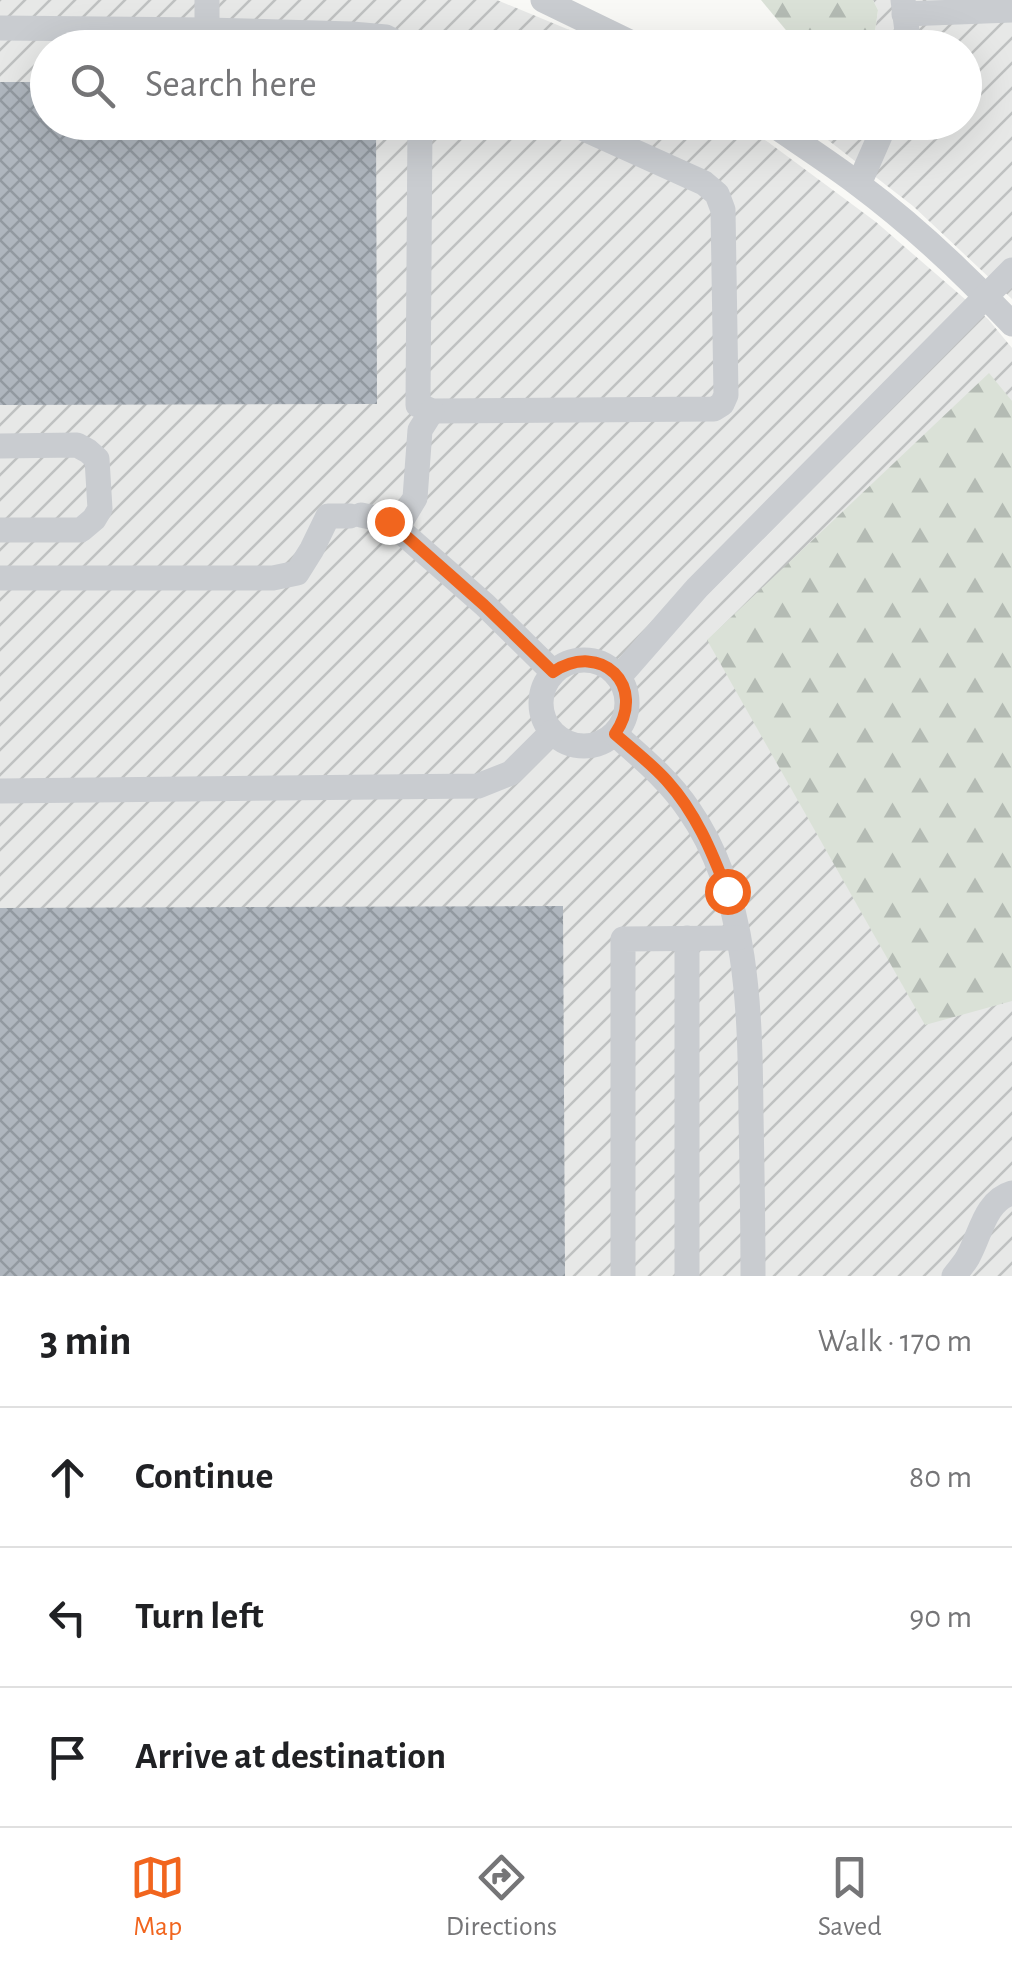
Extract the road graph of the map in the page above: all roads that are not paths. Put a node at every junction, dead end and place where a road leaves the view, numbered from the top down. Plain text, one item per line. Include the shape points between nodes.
1 (208, 0) edge
2 (543, 0) edge
3 (904, 7) edge
4 (1012, 10) edge
5 (0, 28) edge
6 (207, 30) joint
7 (605, 30) edge
8 (420, 140) edge
9 (609, 140) edge
10 (795, 140) edge
11 (878, 140) edge
12 (859, 184) junction
13 (1012, 270) edge
14 (986, 296) junction
15 (1012, 324) edge
16 (432, 411) junction
17 (0, 446) edge
18 (397, 528) junction
19 (0, 530) edge
20 (0, 578) edge
21 (553, 672) junction
22 (619, 677) junction
23 (552, 732) junction
24 (615, 734) junction
25 (0, 791) edge
26 (687, 938) junction
27 (738, 938) junction
28 (1012, 1192) edge
29 (622, 1276) edge
30 (687, 1276) edge
31 (754, 1276) edge
32 (954, 1276) edge

1 - 6 street
2 - 7 street
3 - 4 street
5 - 6 street
8 - 16 street via 417,394 418,405
9 - 16 street via 717,194 723,210 722,404
10 - 12 street
11 - 12 street
12 - 14 street
13 - 14 street
14 - 15 street
14 - 22 street via 697,588
16 - 18 street via 420,430 415,498
17 - 19 street via 88,450 97,460 100,509 81,530
18 - 20 street via 389,521 328,516 298,573 273,578
18 - 21 street
21 - 22 street via 596,661
21 - 23 street via 540,699
22 - 24 street via 627,707
23 - 24 street via 577,746
23 - 25 street via 511,772 478,786
24 - 27 street via 692,814 727,891
26 - 27 street
26 - 29 street via 622,939
26 - 30 street
27 - 31 street via 750,1024
28 - 32 street via 980,1224

